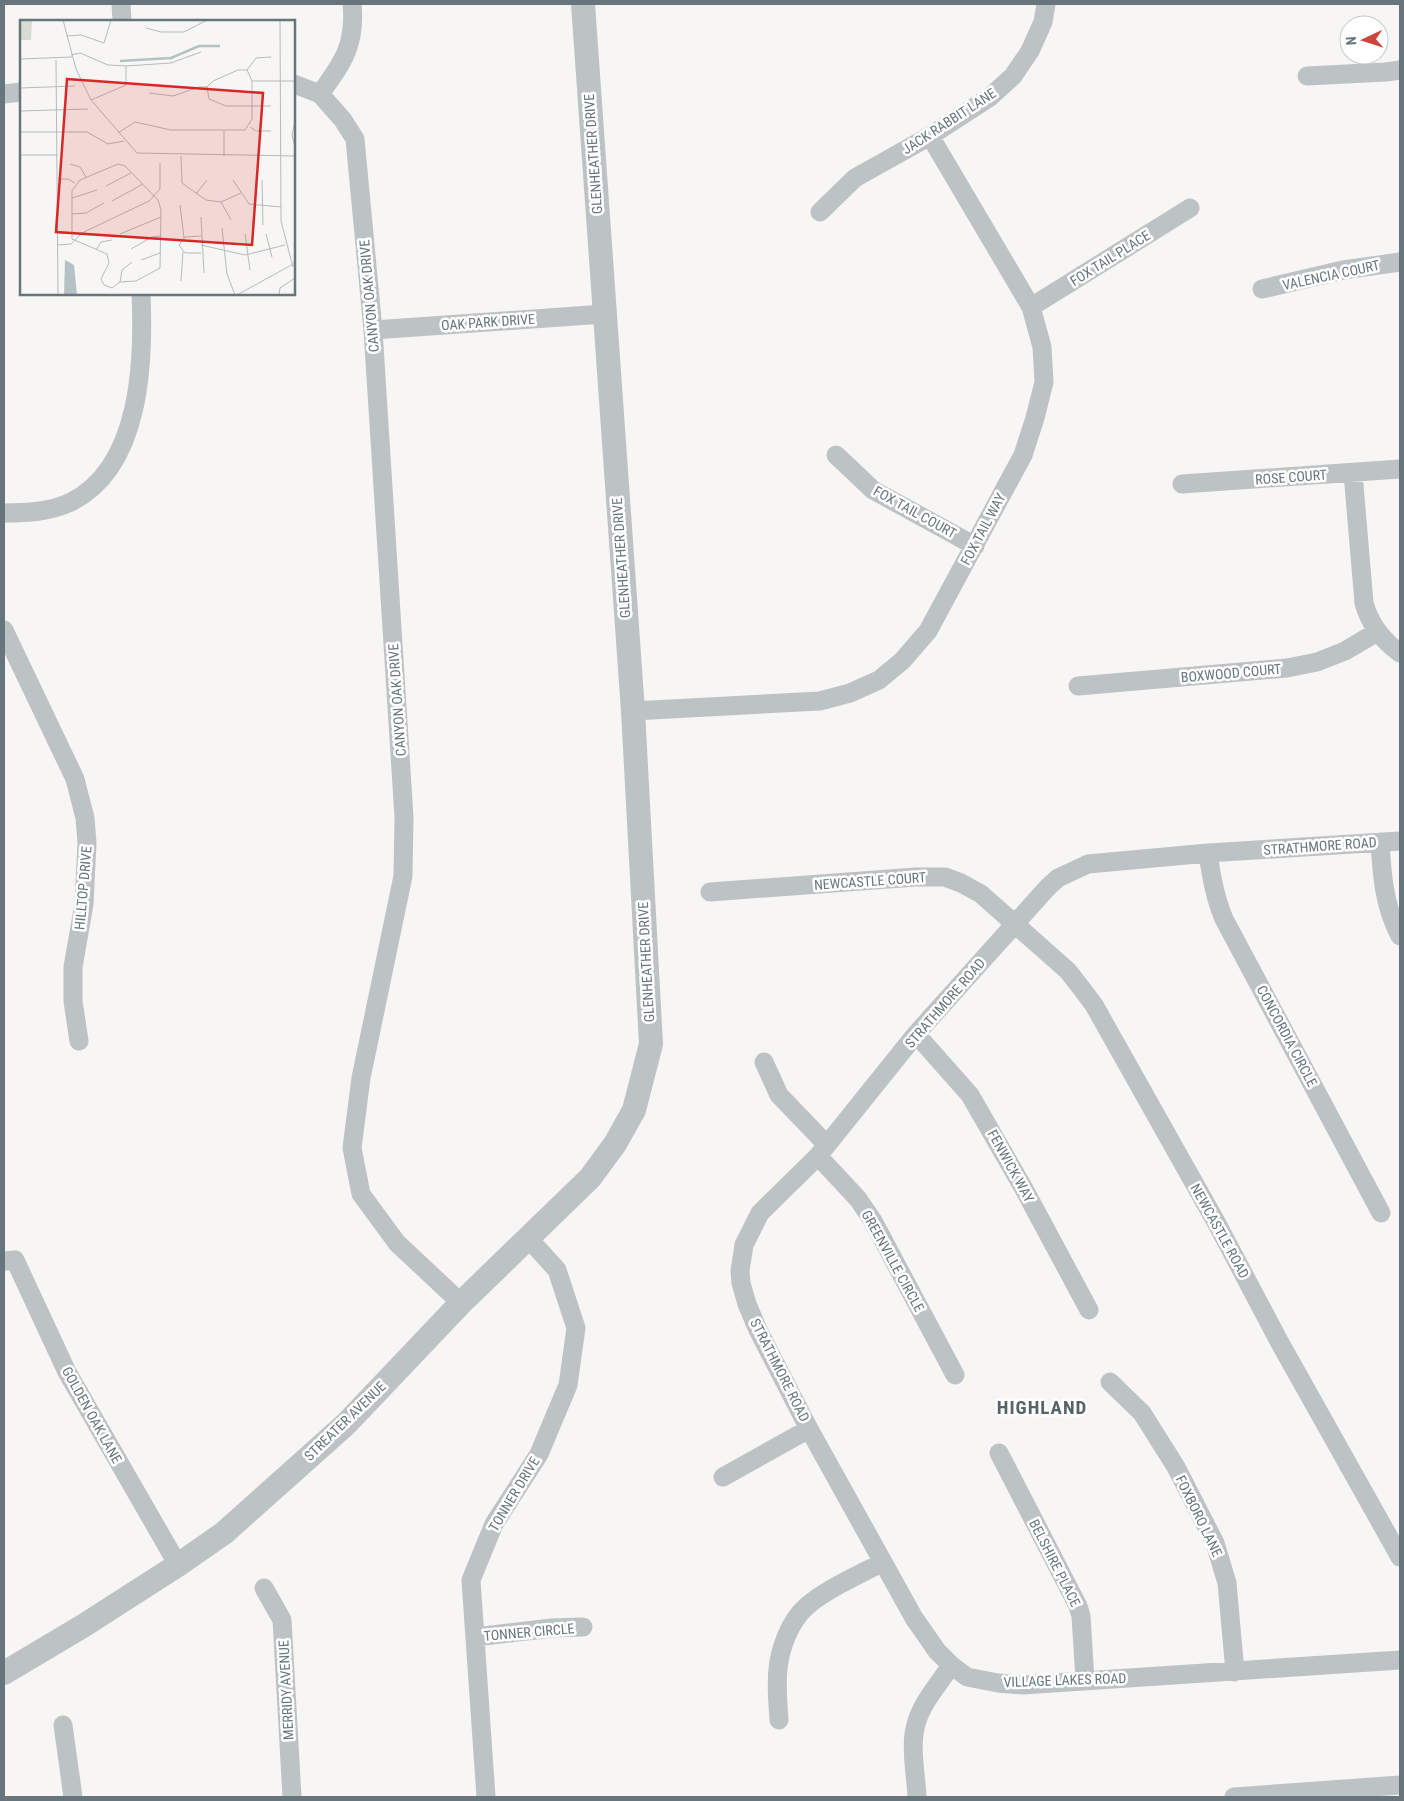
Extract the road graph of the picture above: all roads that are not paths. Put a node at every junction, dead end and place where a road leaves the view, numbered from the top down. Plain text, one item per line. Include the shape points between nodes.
1 (121, 4) edge
2 (352, 4) edge
3 (583, 4) edge
4 (1046, 4) edge
5 (122, 20) edge
6 (1400, 70) edge
7 (1307, 76) dead end
8 (295, 84) edge
9 (20, 92) edge
10 (4, 94) edge
11 (320, 94) junction
12 (930, 136) junction
13 (1190, 208) dead end
14 (820, 212) dead end
15 (1400, 262) edge
16 (1262, 290) dead end
17 (141, 295) edge
18 (1031, 308) junction
19 (604, 314) junction
20 (372, 330) junction
21 (836, 455) dead end
22 (1400, 469) edge
23 (1353, 474) junction
24 (1182, 484) dead end
25 (4, 512) edge
26 (975, 546) junction
27 (4, 630) edge
28 (1377, 632) junction
29 (1400, 654) edge
30 (1078, 686) dead end
31 (633, 711) junction
32 (1400, 841) edge
33 (1380, 842) junction
34 (1208, 853) junction
35 (710, 892) dead end
36 (1016, 923) junction
37 (1400, 936) edge
38 (916, 1034) junction
39 (79, 1041) dead end
40 (764, 1062) dead end
41 (634, 1110) joint
42 (823, 1150) junction
43 (1381, 1213) dead end
44 (528, 1238) junction
45 (10, 1260) edge
46 (461, 1302) junction
47 (1089, 1310) dead end
48 (956, 1374) dead end
49 (1110, 1382) dead end
50 (809, 1429) junction
51 (999, 1454) dead end
52 (723, 1476) dead end
53 (1400, 1557) edge
54 (883, 1562) junction
55 (178, 1565) junction
56 (264, 1588) dead end
57 (584, 1627) dead end
58 (475, 1637) junction
59 (1400, 1660) edge
60 (951, 1665) junction
61 (1235, 1672) junction
62 (4, 1674) edge
63 (1085, 1680) junction
64 (779, 1720) dead end
65 (63, 1725) dead end
66 (1400, 1785) edge
67 (73, 1797) edge
68 (292, 1797) edge
69 (486, 1797) edge
70 (917, 1797) edge
71 (1234, 1797) edge

1 - 5 street
2 - 11 street via 351,39 344,60
3 - 19 street, GLENHEATHER DRIVE
4 - 12 street, JACK RABBIT LANE via 1044,22 1013,76 990,97
6 - 7 street
8 - 11 street, CANYON OAK DRIVE
9 - 10 street
11 - 20 street, CANYON OAK DRIVE via 355,139
12 - 14 street, JACK RABBIT LANE via 855,178
12 - 18 street, FOX TAIL WAY
13 - 18 street, FOX TAIL PLACE
15 - 16 street, VALENCIA COURT via 1344,270
17 - 25 street via 140,371 134,406 116,458 106,474 70,503 32,513
18 - 26 street, FOX TAIL WAY via 1042,347 1044,382 1036,418 1023,454
19 - 20 street, OAK PARK DRIVE
19 - 31 street, GLENHEATHER DRIVE
20 - 46 street, CANYON OAK DRIVE via 404,817 402,876 361,1078 352,1148 361,1194 397,1244
21 - 26 street, FOX TAIL COURT via 873,490
22 - 23 street, ROSE COURT
23 - 24 street, ROSE COURT
23 - 28 street via 1364,603
26 - 31 street, FOX TAIL WAY via 928,631 902,661 879,680 850,693 820,701
27 - 39 street, HILLTOP DRIVE via 75,779 85,818 84,904 73,966 73,1001
28 - 29 street
28 - 30 street, BOXWOOD COURT via 1318,662 1287,668
31 - 41 street, GLENHEATHER DRIVE via 651,1044
32 - 33 street, STRATHMORE ROAD
33 - 34 street, STRATHMORE ROAD
33 - 37 street via 1387,903
34 - 36 street, STRATHMORE ROAD via 1088,864 1058,878
34 - 43 street, CONCORDIA CIRCLE via 1213,888 1224,919
35 - 36 street, NEWCASTLE COURT via 945,877 981,894
36 - 38 street, STRATHMORE ROAD
36 - 53 street, NEWCASTLE ROAD via 1068,971 1094,1006
38 - 42 street, STRATHMORE ROAD
38 - 47 street, FENWICK WAY via 970,1095
40 - 42 street, GREENVILLE CIRCLE via 780,1095
41 - 44 street, STREATER AVENUE via 615,1144 590,1178
42 - 48 street, GREENVILLE CIRCLE via 873,1221
42 - 50 street, STRATHMORE ROAD via 757,1218 744,1245 740,1271 747,1304 758,1330
44 - 46 street, STREATER AVENUE
44 - 58 street, TONNER DRIVE via 557,1270 576,1328 568,1385 539,1454 494,1524 471,1580
45 - 55 street, GOLDEN OAK LANE via 67,1372
46 - 55 street, STREATER AVENUE via 346,1424 224,1533
49 - 61 street, FOXBORO LANE via 1142,1413 1176,1467 1215,1543 1227,1583
50 - 52 street
50 - 54 street, VILLAGE LAKES ROAD
51 - 63 street, BELSHIRE PLACE via 1080,1611
54 - 60 street, VILLAGE LAKES ROAD via 914,1618
54 - 64 street via 805,1607 794,1622 779,1658
55 - 62 street, STREATER AVENUE
56 - 68 street, MERRIDY AVENUE via 282,1620
57 - 58 street, TONNER CIRCLE
58 - 69 street, TONNER DRIVE
59 - 61 street, VILLAGE LAKES ROAD
60 - 63 street, VILLAGE LAKES ROAD via 967,1677 998,1684
60 - 70 street via 917,1719 914,1733
61 - 63 street, VILLAGE LAKES ROAD
65 - 67 street
66 - 71 street

